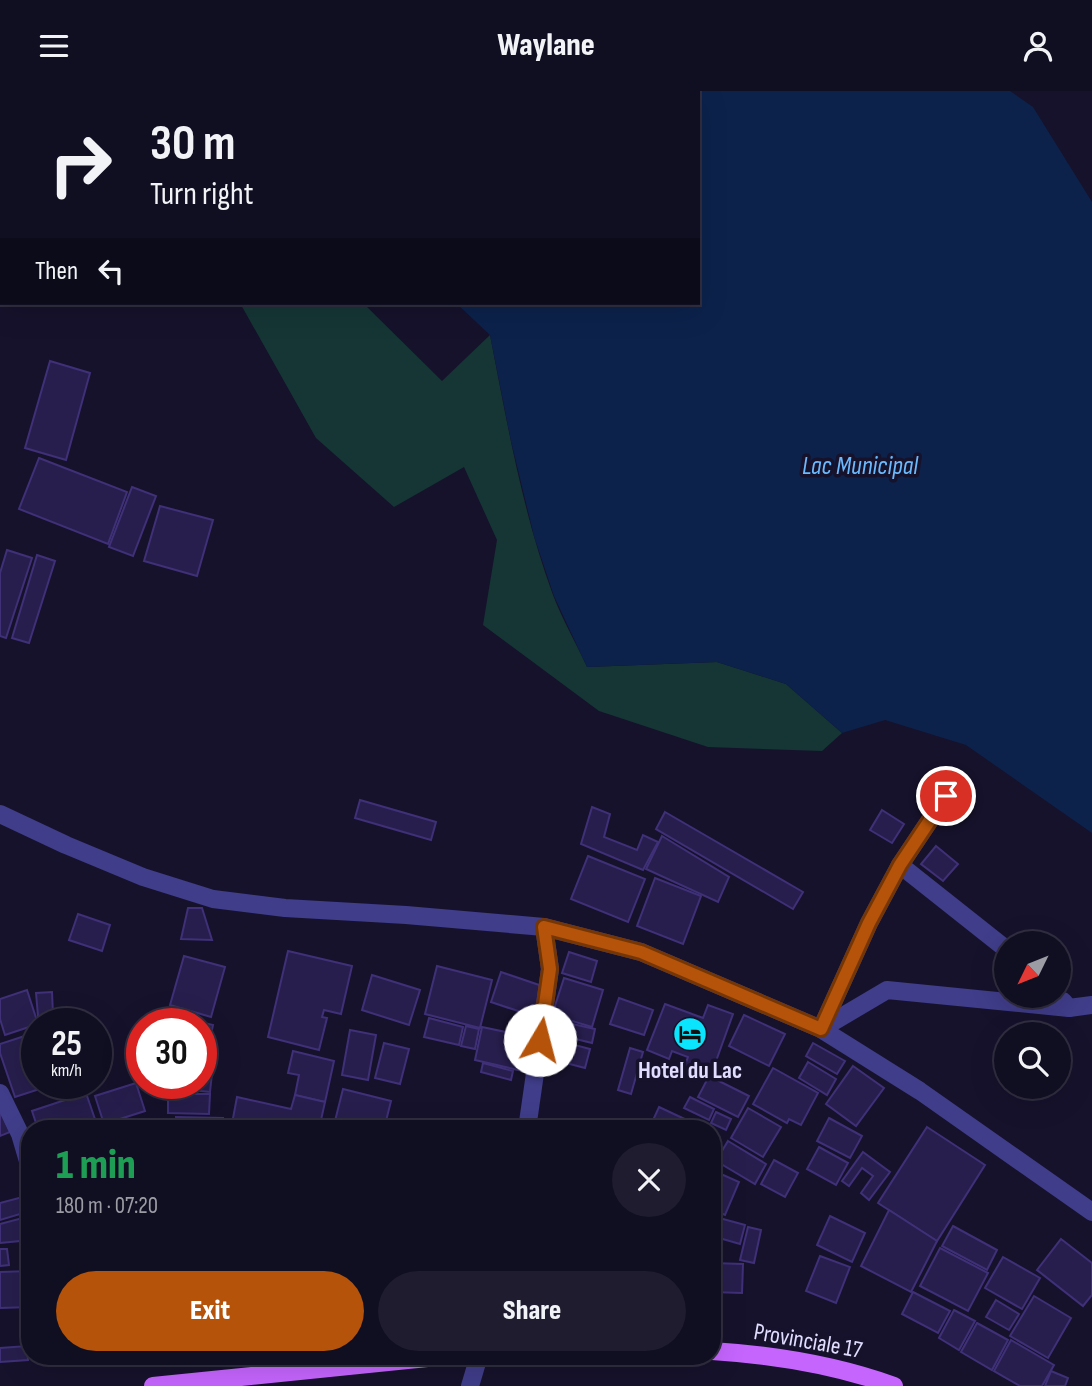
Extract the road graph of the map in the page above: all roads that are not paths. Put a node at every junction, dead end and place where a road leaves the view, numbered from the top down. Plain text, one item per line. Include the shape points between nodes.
1 (946, 796) dead end
2 (0, 814) edge
3 (900, 865) junction
4 (544, 927) junction
5 (994, 939) edge
6 (994, 998) edge
7 (1071, 1003) edge
8 (1092, 1005) edge
9 (821, 1029) junction
10 (0, 1093) edge
11 (528, 1120) edge
12 (21, 1137) edge
13 (1092, 1212) edge
14 (721, 1352) edge
15 (359, 1365) edge
16 (476, 1365) edge
17 (153, 1386) edge
18 (470, 1386) edge
19 (894, 1386) edge

1 - 3 street
2 - 4 street via 130,872 213,899
3 - 5 street
3 - 9 street
4 - 9 street via 641,952
4 - 11 street via 550,969
6 - 9 street via 887,991
7 - 8 street
9 - 13 street via 920,1091
10 - 12 street
14 - 19 main road, Provinciale 17 via 803,1361
15 - 17 main road
16 - 18 street

